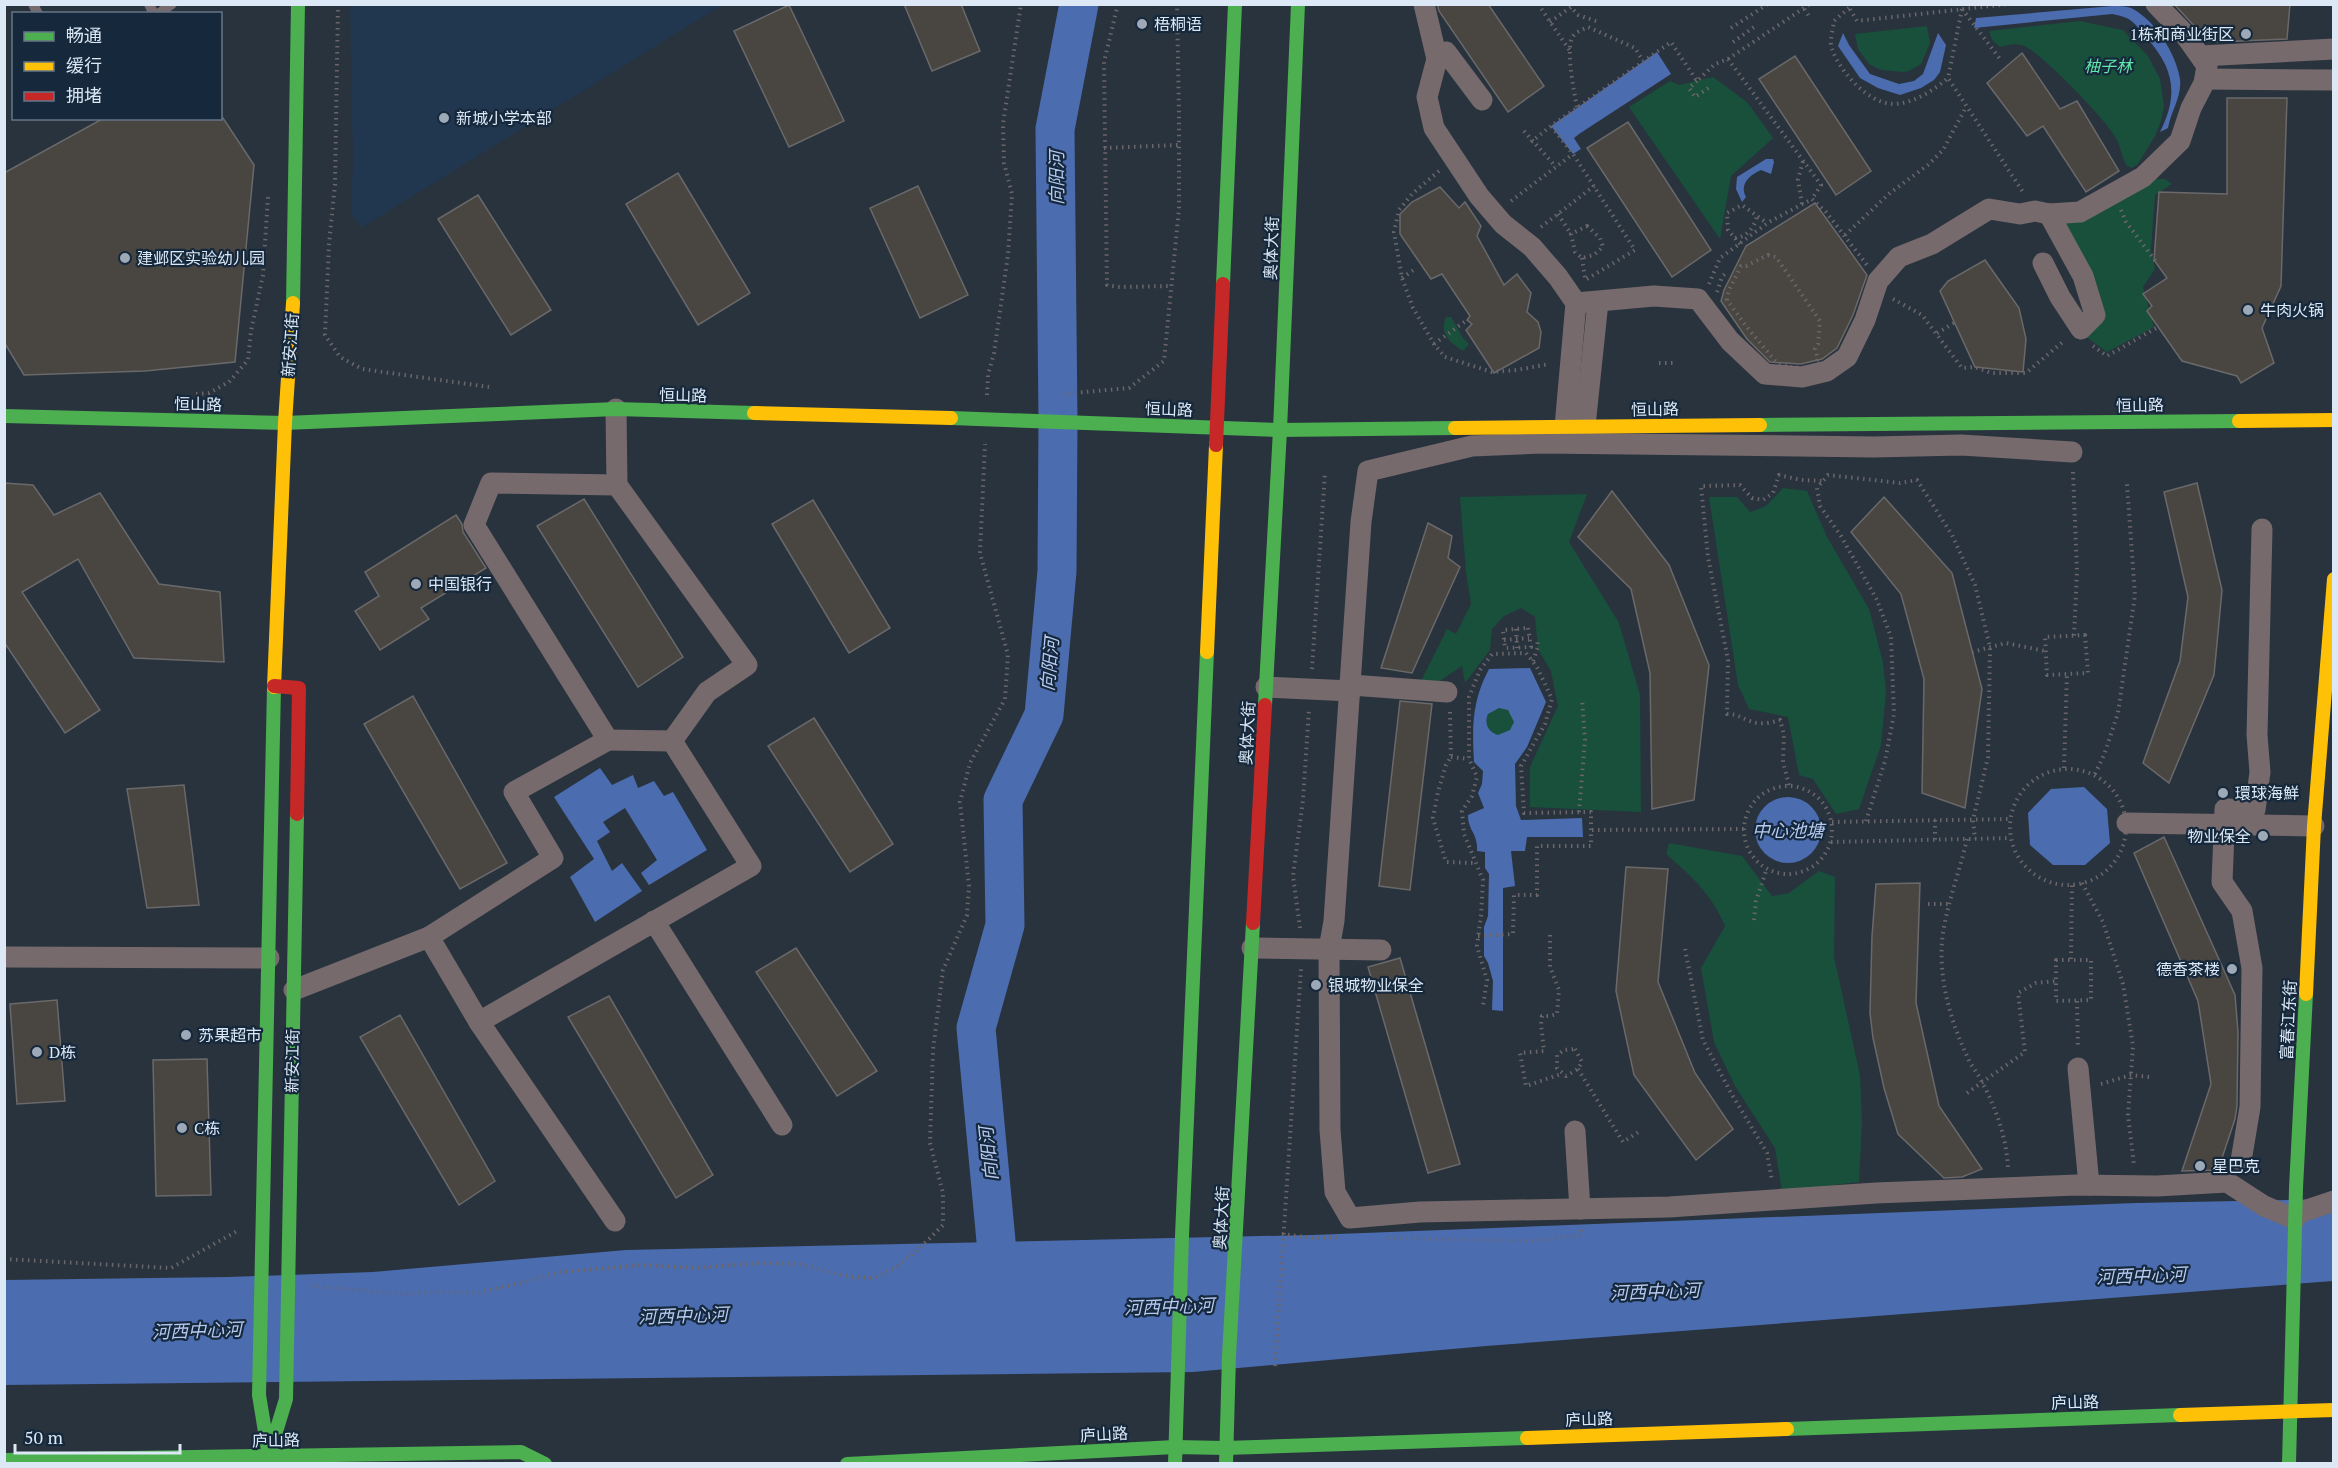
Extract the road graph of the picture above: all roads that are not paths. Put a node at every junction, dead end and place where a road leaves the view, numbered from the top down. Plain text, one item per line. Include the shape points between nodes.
1 (172, 4) edge
2 (298, 4) edge
3 (1235, 4) edge
4 (1298, 4) edge
5 (1424, 4) edge
6 (2156, 4) edge
7 (159, 12) edge
8 (2334, 49) edge
9 (2201, 56) junction
10 (1437, 59) junction
11 (2205, 79) junction
12 (2334, 80) edge
13 (1482, 100) dead end
14 (2042, 212) junction
15 (2043, 263) dead end
16 (1598, 302) junction
17 (1576, 303) junction
18 (616, 410) junction
19 (4, 416) edge
20 (2334, 420) edge
21 (285, 423) junction
22 (1216, 427) junction
23 (1575, 427) junction
24 (1280, 430) junction
25 (2072, 452) road end
26 (617, 485) junction
27 (2262, 529) dead end
28 (2334, 579) edge
29 (274, 686) junction
30 (1266, 687) junction
31 (1351, 688) junction
32 (1447, 692) road end
33 (608, 740) junction
34 (672, 741) junction
35 (2127, 823) road end
36 (2226, 824) junction
37 (2314, 826) junction
38 (654, 921) junction
39 (429, 937) junction
40 (1252, 948) junction
41 (1329, 949) junction
42 (1381, 950) dead end
43 (4, 957) edge
44 (269, 958) junction
45 (294, 990) junction
46 (479, 1022) junction
47 (2078, 1068) road end
48 (782, 1125) dead end
49 (1575, 1131) dead end
50 (2241, 1161) dead end
51 (2089, 1185) junction
52 (2334, 1201) edge
53 (1580, 1209) junction
54 (2295, 1217) junction
55 (615, 1221) dead end
56 (2334, 1410) edge
57 (2290, 1411) junction
58 (1174, 1447) junction
59 (1225, 1448) junction
60 (4, 1460) edge
61 (269, 1460) edge
62 (545, 1464) edge
63 (847, 1464) edge
64 (1175, 1464) edge
65 (1226, 1464) edge
66 (2289, 1464) edge

1 - 7 lane
2 - 21 street, 新安江街 via 294,293
3 - 22 street
4 - 24 street, 奥体大街
5 - 10 street
6 - 9 street
8 - 9 street
9 - 11 street via 2207,66
10 - 13 street via 1446,52
10 - 17 street via 1427,97 1434,128 1494,214 1526,242
11 - 12 street
11 - 14 street via 2180,141 2143,177 2080,212
14 - 15 street via 2083,276 2095,315 2078,331
14 - 16 street via 2020,214 1989,209 1932,244 1899,257 1878,281 1847,357 1827,370 1802,377 1765,374 1730,341 1698,299 1654,296
16 - 17 street
16 - 23 street
17 - 23 street via 1571,362
18 - 21 street, 恒山路
18 - 22 street, 恒山路
18 - 26 street
19 - 21 street, 恒山路
20 - 23 street, 恒山路
21 - 29 street, 新安江街
22 - 24 street, 恒山路
22 - 58 street
23 - 24 street, 恒山路
24 - 30 street, 奥体大街
25 - 31 street via 1961,445 1530,444 1472,446 1368,471
26 - 33 street via 491,483 474,525
26 - 34 street via 747,665 707,692
27 - 36 street via 2257,735 2260,772 2255,810 2225,809
28 - 37 street, 富春江东街
29 - 44 street, 新安江街
29 - 45 street, 新安江街 via 299,688
30 - 31 street
30 - 40 street, 奥体大街
31 - 32 street
31 - 41 street
33 - 34 street
33 - 39 street via 514,792 553,858
34 - 38 street via 751,866
35 - 36 street
36 - 37 street
36 - 50 street via 2222,882 2242,911 2252,968 2250,1107
37 - 54 street, 富春江东街
38 - 46 street
38 - 48 street
39 - 45 street
39 - 46 street
40 - 41 street
40 - 59 street, 奥体大街
41 - 42 street
41 - 53 street via 1333,1172 1335,1192 1350,1218 1420,1212
43 - 44 street
44 - 61 street, 新安江街 via 259,1395
45 - 61 street, 新安江街 via 286,1399
46 - 55 street
47 - 51 street
49 - 53 street
51 - 53 street
51 - 54 street via 2227,1182 2264,1206
52 - 54 street
54 - 57 street, 富春江东街
56 - 57 street, 庐山路
57 - 59 street, 庐山路
57 - 66 street, 富春江东街
58 - 59 street, 庐山路
58 - 63 street, 庐山路
58 - 64 street
59 - 65 street, 奥体大街
60 - 61 street, 庐山路
61 - 62 street, 庐山路 via 521,1452

